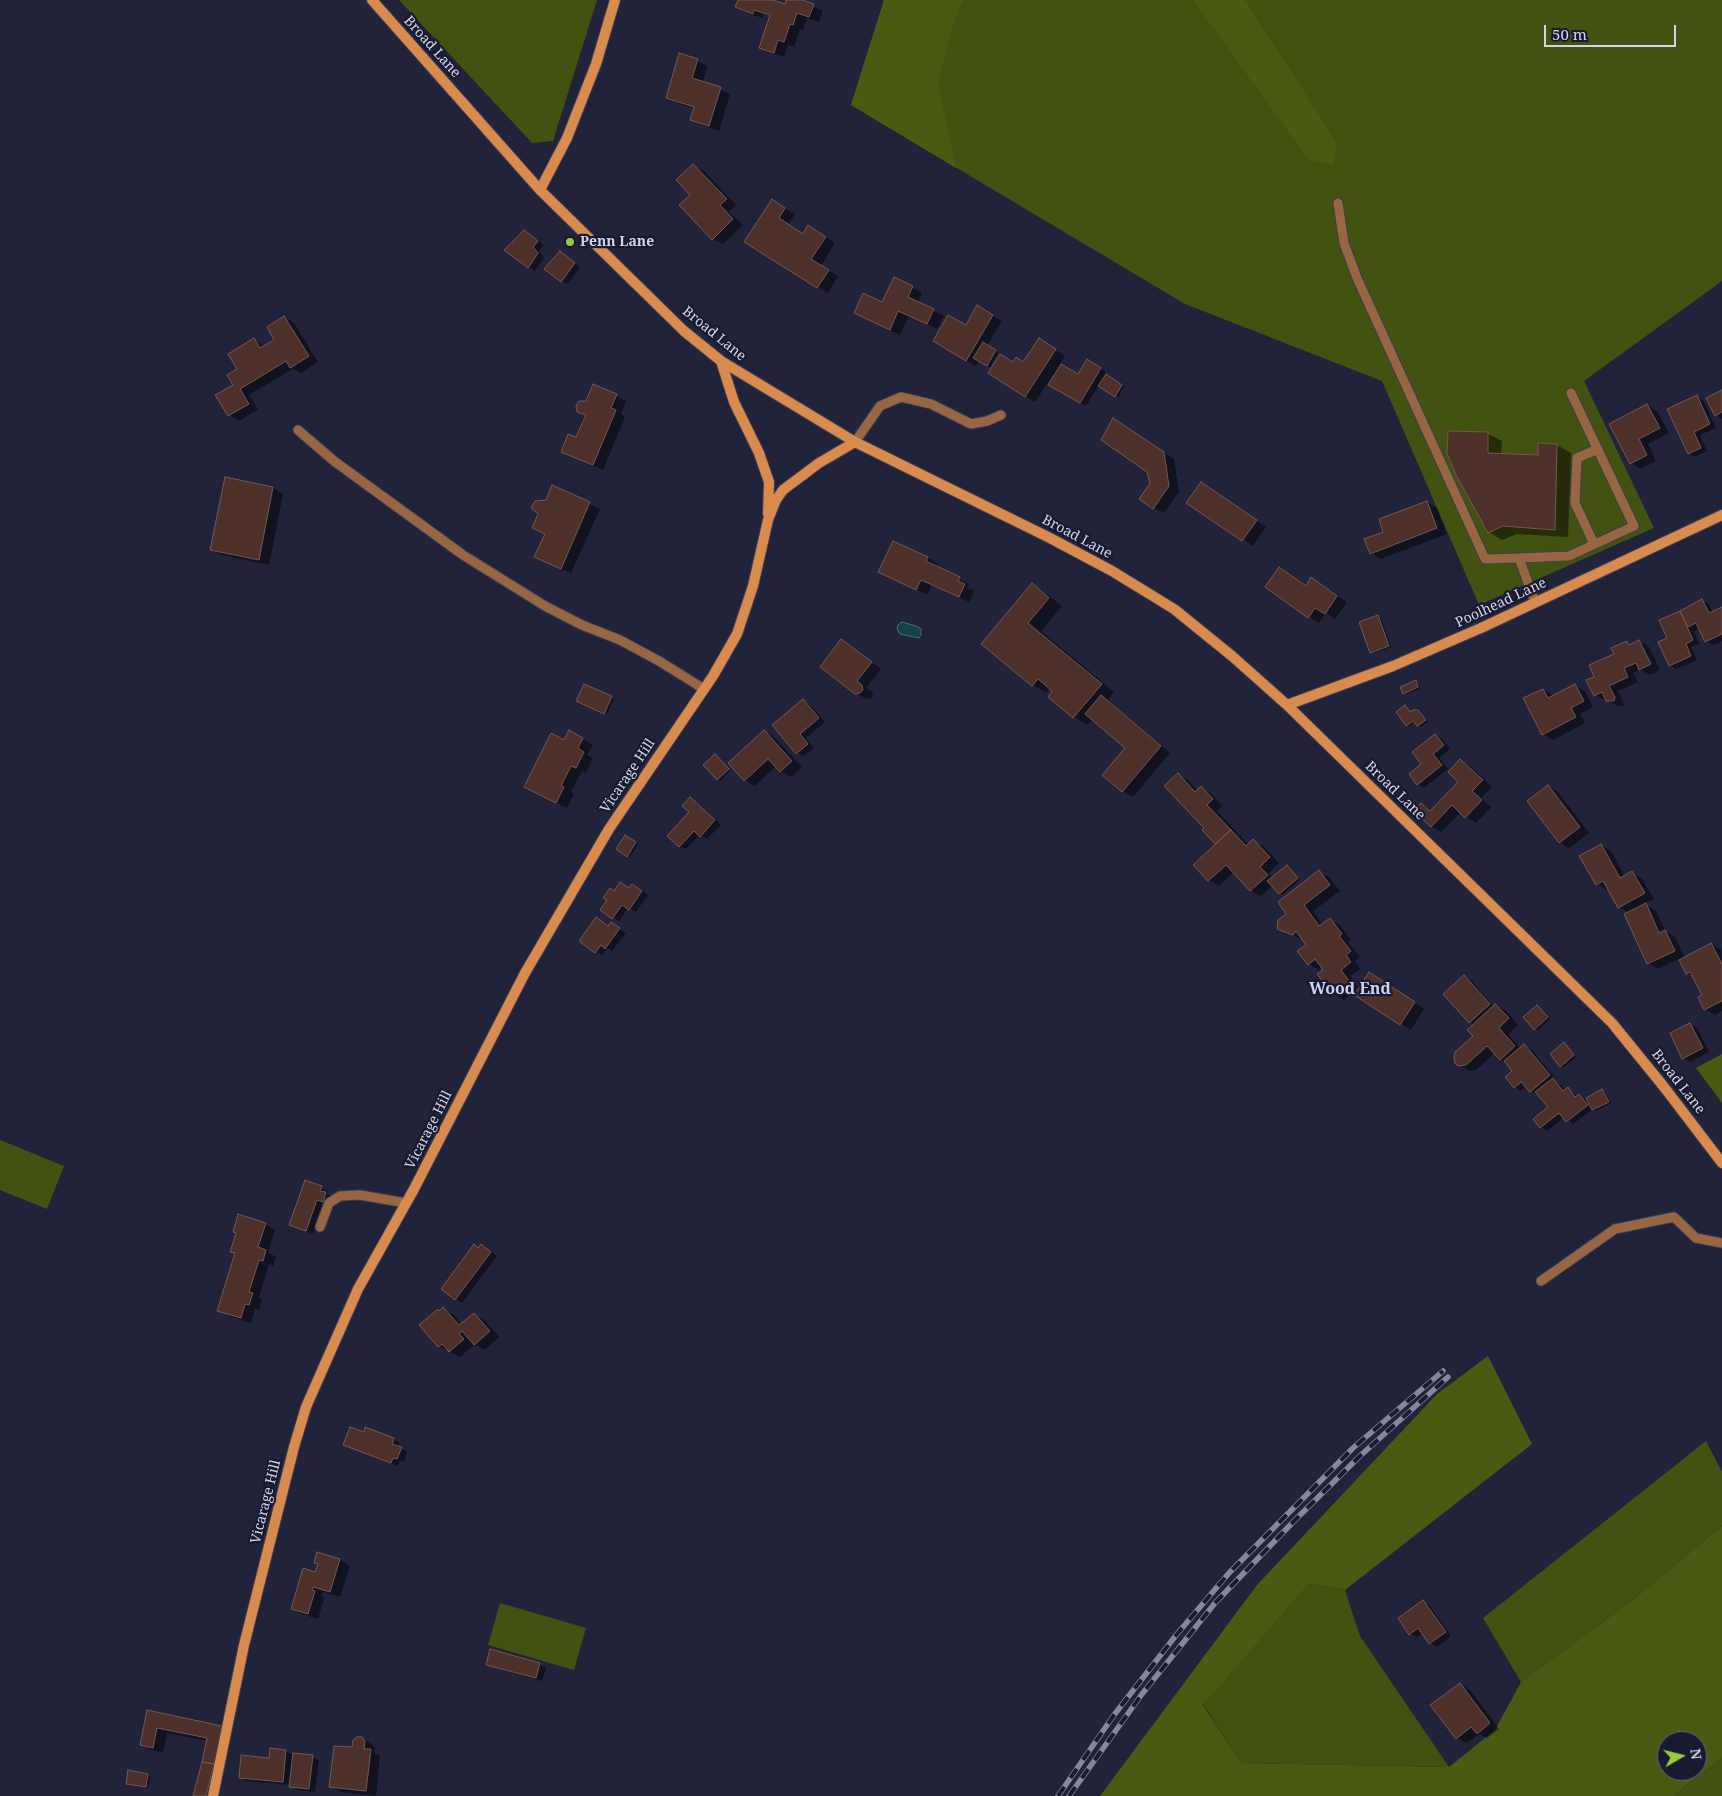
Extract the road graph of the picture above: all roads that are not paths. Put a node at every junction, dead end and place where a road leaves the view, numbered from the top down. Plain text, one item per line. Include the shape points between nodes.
1 (372, 0) edge
2 (615, 0) edge
3 (540, 190) junction
4 (1338, 203) dead end
5 (721, 362) junction
6 (1571, 393) dead end
7 (1001, 415) dead end
8 (298, 430) dead end
9 (855, 442) junction
10 (1598, 449) junction
11 (1722, 515) edge
12 (768, 520) junction
13 (1594, 544) junction
14 (1519, 558) junction
15 (1535, 602) junction
16 (704, 689) junction
17 (1287, 705) junction
18 (1722, 1163) edge
19 (406, 1203) junction
20 (320, 1227) dead end
21 (1722, 1243) edge
22 (1541, 1280) dead end
23 (214, 1796) edge

1 - 3 street, Broad Lane
2 - 3 street via 596,64 567,138
3 - 5 street, Broad Lane via 684,331
4 - 14 lane via 1344,243 1357,278 1485,559
5 - 9 street, Broad Lane
5 - 12 street, Vicarage Hill via 734,402 769,482
6 - 10 lane
7 - 9 lane via 970,424 931,404 901,397 880,406
8 - 16 lane via 334,461 463,555 545,606 620,640
9 - 12 street, Vicarage Hill via 818,463 783,490
9 - 17 street, Broad Lane via 1050,538 1174,609
10 - 13 lane via 1577,458 1575,503
10 - 13 lane via 1634,526
11 - 15 street, Poolhead Lane
12 - 16 street, Vicarage Hill via 753,586 737,634
13 - 14 lane via 1569,556
14 - 15 lane
15 - 17 street, Poolhead Lane via 1393,666
16 - 19 street, Vicarage Hill via 609,829 525,973
17 - 18 street, Broad Lane via 1612,1023
19 - 20 lane via 360,1195 340,1196 329,1202
19 - 23 street, Vicarage Hill via 358,1289 306,1407 244,1645
21 - 22 lane via 1696,1238 1674,1217 1615,1230

